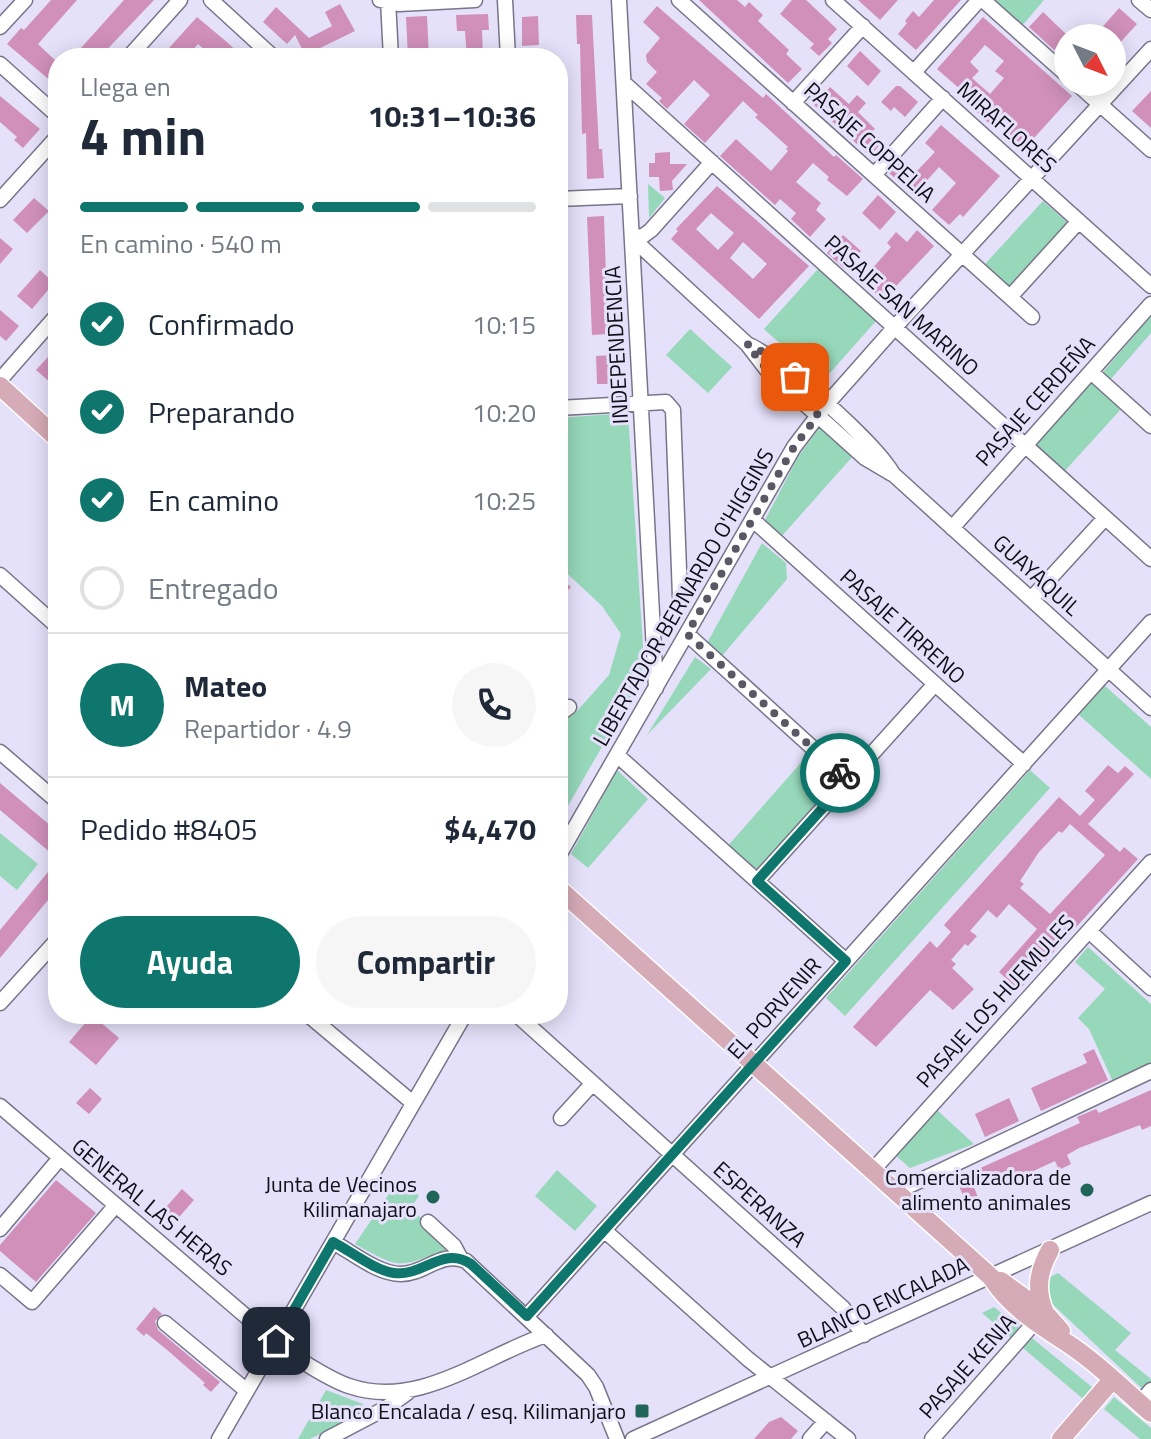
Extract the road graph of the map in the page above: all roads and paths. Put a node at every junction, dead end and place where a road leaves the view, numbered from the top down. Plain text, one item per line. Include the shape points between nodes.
1 (25, 0) edge
2 (180, 0) edge
3 (211, 0) edge
4 (475, 0) edge
5 (505, 0) edge
6 (619, 0) edge
7 (679, 0) edge
8 (833, 0) edge
9 (981, 0) edge
10 (1139, 0) edge
11 (385, 1) edge
12 (1151, 10) edge
13 (863, 26) junction
14 (0, 27) edge
15 (137, 48) edge
16 (263, 48) edge
17 (390, 48) edge
18 (507, 48) edge
19 (1151, 49) edge
20 (0, 64) edge
21 (1054, 64) edge
22 (914, 72) junction
23 (624, 83) junction
24 (1090, 96) edge
25 (943, 98) junction
26 (793, 103) junction
27 (1100, 105) junction
28 (48, 107) edge
29 (48, 147) edge
30 (1151, 150) edge
31 (712, 162) junction
32 (874, 175) junction
33 (1031, 178) junction
34 (630, 196) junction
35 (568, 199) edge
36 (0, 200) edge
37 (1079, 221) junction
38 (632, 238) junction
39 (962, 254) junction
40 (1151, 286) edge
41 (1010, 297) junction
42 (1151, 304) edge
43 (1032, 317) dead end
44 (48, 325) edge
45 (895, 327) junction
46 (1091, 372) junction
47 (0, 380) edge
48 (0, 386) edge
49 (641, 403) junction
50 (568, 407) edge
51 (822, 410) junction
52 (1151, 426) edge
53 (48, 430) edge
54 (1025, 445) junction
55 (1105, 518) junction
56 (753, 520) junction
57 (952, 528) junction
58 (1151, 559) edge
59 (0, 575) edge
60 (680, 597) dead end
61 (1031, 599) junction
62 (48, 618) edge
63 (1151, 622) edge
64 (687, 634) junction
65 (1109, 670) junction
66 (935, 684) junction
67 (656, 688) junction
68 (1151, 708) edge
69 (0, 752) edge
70 (617, 755) junction
71 (1024, 764) junction
72 (848, 780) junction
73 (48, 793) edge
74 (568, 840) edge
75 (1151, 862) edge
76 (757, 881) junction
77 (568, 897) edge
78 (1089, 931) junction
79 (48, 950) edge
80 (846, 961) junction
81 (1151, 988) edge
82 (0, 1003) edge
83 (319, 1024) edge
84 (459, 1024) edge
85 (527, 1024) edge
86 (754, 1064) junction
87 (1151, 1071) edge
88 (593, 1083) junction
89 (413, 1103) junction
90 (0, 1106) edge
91 (561, 1118) dead end
92 (672, 1155) junction
93 (60, 1158) junction
94 (873, 1170) junction
95 (896, 1192) junction
96 (1151, 1203) edge
97 (116, 1205) junction
98 (428, 1222) dead end
99 (0, 1229) edge
100 (604, 1230) junction
101 (333, 1242) junction
102 (1050, 1250) junction
103 (461, 1259) junction
104 (0, 1275) edge
105 (991, 1277) junction
106 (527, 1316) junction
107 (1040, 1318) junction
108 (165, 1323) dead end
109 (546, 1335) junction
110 (864, 1335) junction
111 (276, 1341) junction
112 (773, 1376) junction
113 (1112, 1380) junction
114 (411, 1390) junction
115 (247, 1391) junction
116 (1147, 1402) edge
117 (826, 1421) junction
118 (219, 1439) edge
119 (327, 1439) edge
120 (617, 1439) edge
121 (633, 1439) edge
122 (810, 1439) edge
123 (848, 1439) edge
124 (932, 1439) edge
125 (1061, 1439) edge

1 - 14 street
2 - 15 street
3 - 16 street
4 - 11 street
5 - 18 street
6 - 23 street, INDEPENDENCIA
7 - 26 street, PASAJE COPPELIA
8 - 13 street, MIRAFLORES
9 - 21 street
9 - 22 street
10 - 12 street
11 - 17 street
13 - 22 street, MIRAFLORES
13 - 26 street
19 - 27 street, LIBERTADOR BERNARDO O'HIGGINS
20 - 28 street
22 - 25 street, MIRAFLORES
23 - 31 street, PASAJE SAN MARINO
23 - 34 street, INDEPENDENCIA
24 - 27 street
25 - 32 street
25 - 33 street, MIRAFLORES
26 - 32 street, PASAJE COPPELIA
27 - 30 street
27 - 33 street, LIBERTADOR BERNARDO O'HIGGINS
29 - 36 street
31 - 38 street via 651,230
31 - 45 street, PASAJE SAN MARINO
32 - 39 street, PASAJE COPPELIA
33 - 37 street, MIRAFLORES
33 - 39 street, LIBERTADOR BERNARDO O'HIGGINS
34 - 35 street
34 - 38 street, INDEPENDENCIA
37 - 40 street, MIRAFLORES
37 - 41 street
38 - 49 street, INDEPENDENCIA
38 - 51 street, GUAYAQUIL via 747,344 777,361
39 - 41 street, PASAJE COPPELIA
39 - 45 street, LIBERTADOR BERNARDO O'HIGGINS
41 - 43 street, PASAJE COPPELIA
42 - 46 street, PASAJE CERDEÑA
44 - 47 street
45 - 51 street, LIBERTADOR BERNARDO O'HIGGINS
45 - 54 street, PASAJE SAN MARINO
46 - 52 street
46 - 54 street, PASAJE CERDEÑA
48 - 53 main road
49 - 50 street
49 - 60 street via 666,402 673,410
49 - 67 street, INDEPENDENCIA
51 - 56 street, LIBERTADOR BERNARDO O'HIGGINS via 794,447
51 - 57 street, GUAYAQUIL via 872,463 893,474
54 - 55 street, PASAJE SAN MARINO
54 - 57 street, PASAJE CERDEÑA
55 - 58 street, PASAJE SAN MARINO
55 - 61 street
56 - 64 street, LIBERTADOR BERNARDO O'HIGGINS
56 - 66 street, PASAJE TIRRENO
57 - 61 street, GUAYAQUIL
59 - 62 street
61 - 65 street, GUAYAQUIL
63 - 65 street, EL PORVENIR
64 - 67 street, LIBERTADOR BERNARDO O'HIGGINS
64 - 72 street
65 - 68 street, GUAYAQUIL
65 - 71 street, EL PORVENIR
66 - 71 street, PASAJE TIRRENO
66 - 72 street
67 - 70 street, LIBERTADOR BERNARDO O'HIGGINS
69 - 73 street
70 - 74 street, LIBERTADOR BERNARDO O'HIGGINS
70 - 76 street
71 - 80 street, EL PORVENIR
72 - 76 street
75 - 78 street, PASAJE LOS HUEMULES
76 - 80 street
77 - 86 main road
78 - 81 street
78 - 94 street, PASAJE LOS HUEMULES
79 - 82 street
80 - 86 street, EL PORVENIR
83 - 89 street
84 - 89 street
85 - 88 street, ESPERANZA
86 - 92 street, EL PORVENIR
86 - 94 main road
87 - 95 street
88 - 91 street
88 - 92 street, ESPERANZA
89 - 101 street
90 - 93 street, GENERAL LAS HERAS
92 - 100 street, EL PORVENIR
92 - 110 street, ESPERANZA via 843,1308
93 - 97 street, GENERAL LAS HERAS
93 - 99 street
94 - 95 main road
95 - 105 main road
96 - 102 street, BLANCO ENCALADA
97 - 104 street via 32,1302
97 - 111 street, GENERAL LAS HERAS
98 - 103 street
100 - 106 street, EL PORVENIR
100 - 112 street
101 - 103 street via 393,1273 412,1272 443,1258
101 - 111 street
102 - 105 street, BLANCO ENCALADA
102 - 107 main road via 1038,1286
103 - 106 street
105 - 107 main road via 1014,1289
105 - 110 street, BLANCO ENCALADA
106 - 109 street
107 - 113 main road
107 - 124 street, PASAJE KENIA
108 - 115 street
109 - 114 street
109 - 120 street via 592,1381
110 - 112 street, BLANCO ENCALADA
111 - 114 street via 346,1385 379,1392
111 - 115 street
112 - 117 street
112 - 121 street, BLANCO ENCALADA
113 - 116 main road
113 - 125 main road
114 - 119 street
115 - 118 street
117 - 122 street
117 - 123 street

